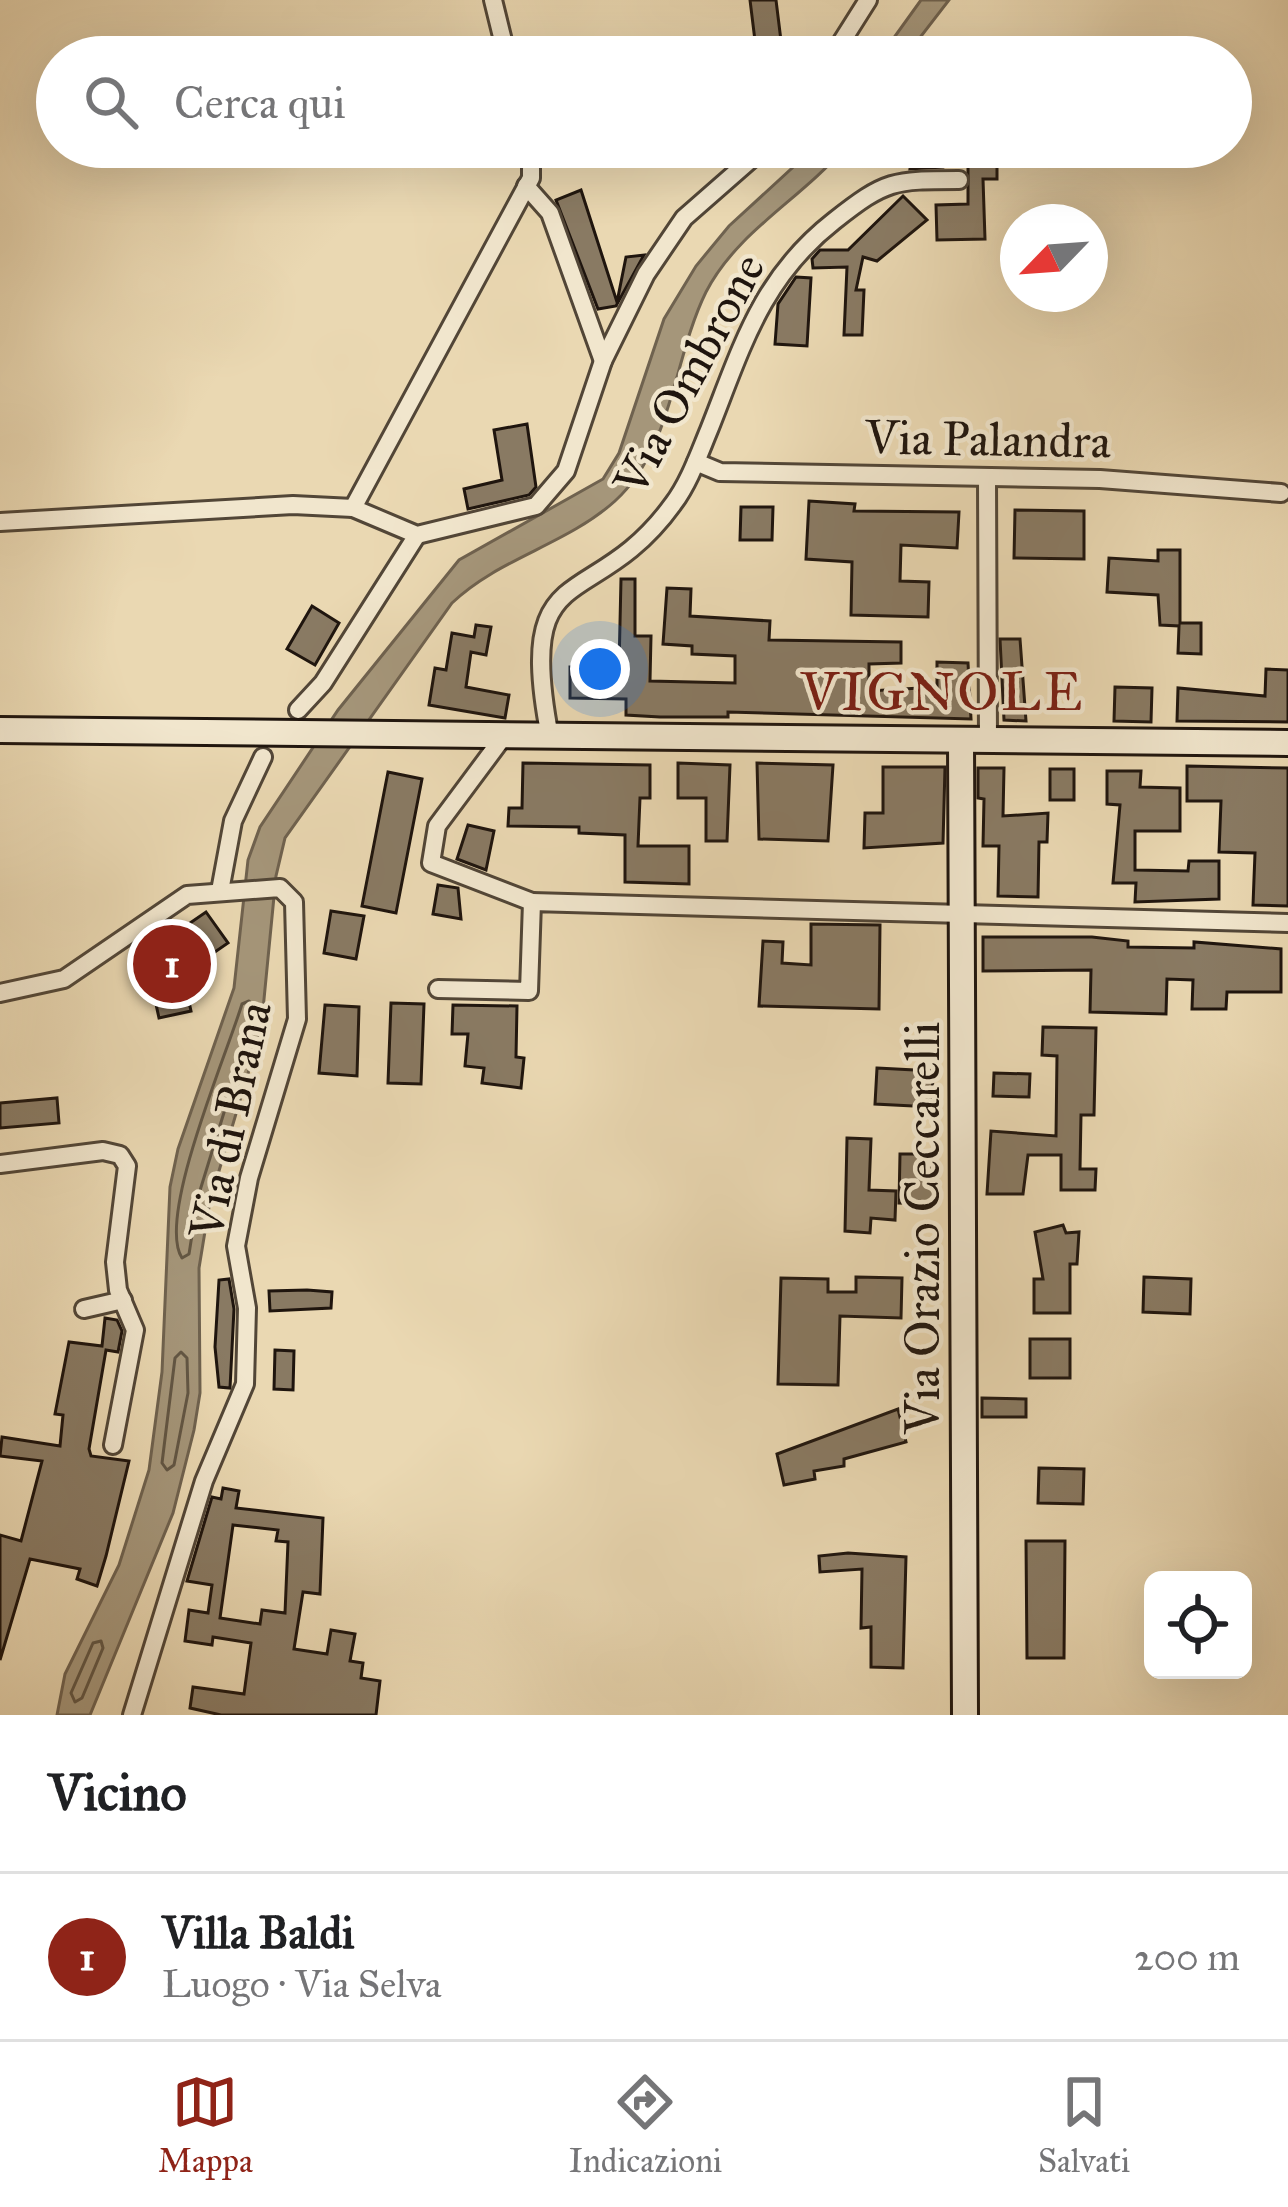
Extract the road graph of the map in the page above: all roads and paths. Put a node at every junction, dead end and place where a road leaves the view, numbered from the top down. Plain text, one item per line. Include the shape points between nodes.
1 (493, 0) edge
2 (868, 0) edge
3 (502, 36) edge
4 (845, 36) edge
5 (528, 168) edge
6 (741, 168) edge
7 (959, 180) dead end
8 (526, 186) junction
9 (603, 361) junction
10 (696, 462) junction
11 (987, 478) junction
12 (1281, 493) dead end
13 (353, 508) junction
14 (0, 522) edge
15 (418, 536) junction
16 (298, 710) dead end
17 (0, 730) edge
18 (504, 736) junction
19 (550, 737) junction
20 (961, 741) junction
21 (988, 741) junction
22 (1288, 743) edge
23 (263, 757) dead end
24 (226, 891) junction
25 (532, 902) junction
26 (964, 917) junction
27 (1288, 923) edge
28 (438, 989) dead end
29 (0, 993) edge
30 (0, 1164) edge
31 (122, 1300) junction
32 (83, 1309) dead end
33 (113, 1445) dead end
34 (132, 1715) edge
35 (965, 1715) edge

1 - 3 street
2 - 4 street
5 - 8 street
6 - 9 street via 684,218
7 - 10 street, Via Ombrone via 880,185 781,268
8 - 9 street via 550,213
8 - 13 street
9 - 15 street via 566,471 536,506
10 - 11 street, Via Palandra via 720,472
10 - 19 street, Via Ombrone via 640,542 553,603 542,630 539,681
11 - 12 street, Via Palandra
11 - 21 street
13 - 14 street
13 - 15 street
15 - 16 street
17 - 18 main road
18 - 19 main road
18 - 25 street via 437,826 431,863
19 - 20 main road
20 - 21 main road
20 - 26 main road, Via Orazio Ceccarelli
21 - 22 main road
23 - 24 street via 233,821
24 - 29 street via 176,900 64,979
24 - 34 street, Via di Brana via 280,888 294,902 297,1019 236,1246 247,1308 245,1384 204,1481
25 - 26 street
25 - 28 street via 530,991
26 - 27 street
26 - 35 main road, Via Orazio Ceccarelli
30 - 31 street via 103,1150 120,1155 128,1175 115,1247
31 - 32 street
31 - 33 street via 135,1330

